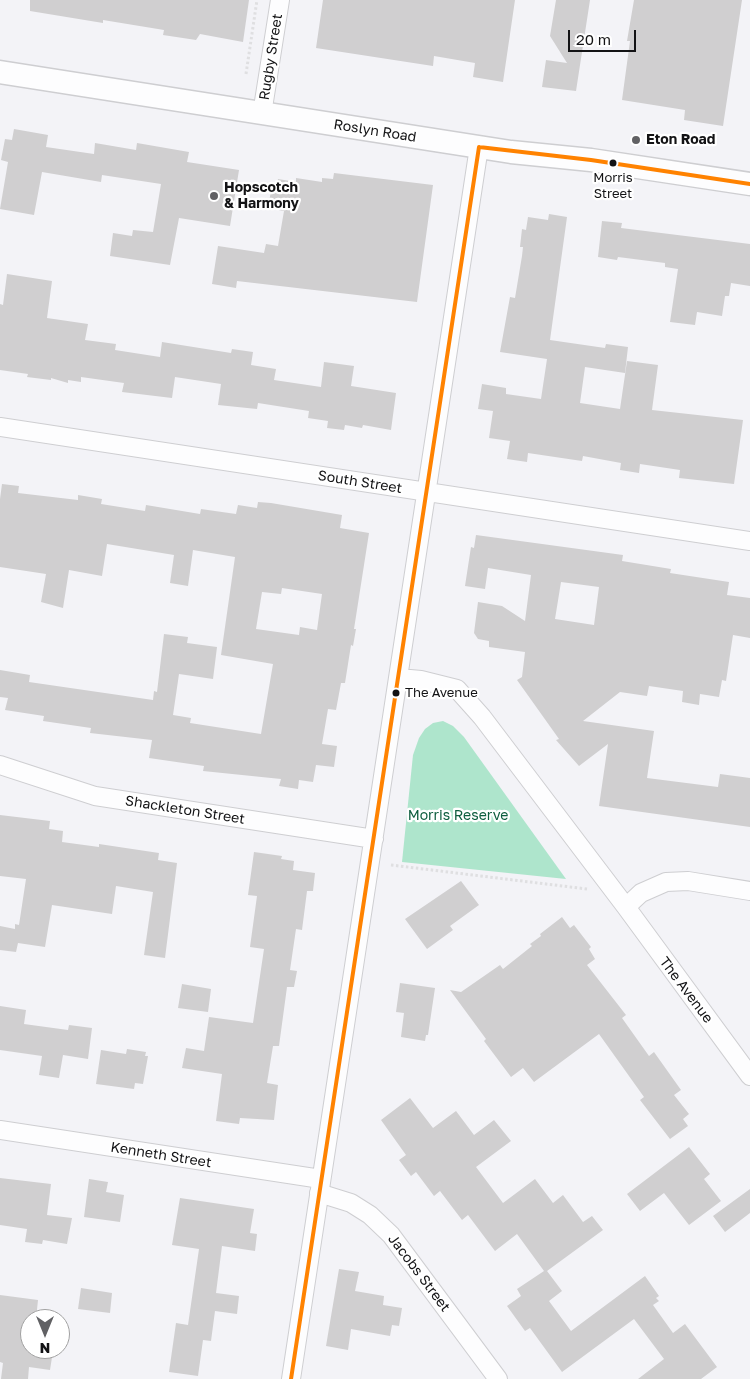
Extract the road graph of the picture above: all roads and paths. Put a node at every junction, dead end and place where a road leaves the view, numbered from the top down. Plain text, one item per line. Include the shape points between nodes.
1 (257, 0) edge
2 (280, 0) edge
3 (0, 72) edge
4 (246, 74) dead end
5 (262, 114) junction
6 (479, 147) junction
7 (750, 184) edge
8 (0, 427) edge
9 (426, 492) junction
10 (750, 541) edge
11 (399, 678) junction
12 (0, 765) edge
13 (374, 839) junction
14 (391, 866) dead end
15 (587, 889) dead end
16 (750, 891) edge
17 (626, 907) junction
18 (750, 1076) edge
19 (0, 1130) edge
20 (320, 1186) junction
21 (291, 1379) edge
22 (498, 1379) edge

1 - 4 path
2 - 5 street, Rugby Street
3 - 5 street, Roslyn Road
5 - 6 street, Roslyn Road
6 - 7 street, Roslyn Road
6 - 9 street
8 - 9 street, South Street
9 - 10 street, South Street
9 - 11 street
11 - 13 street
11 - 17 street, The Avenue via 457,689 482,717
12 - 13 street, Shackleton Street via 95,796
13 - 20 street
14 - 15 path
16 - 17 street via 688,881 666,882 641,893
17 - 18 street, The Avenue
19 - 20 street, Kenneth Street
20 - 21 street
20 - 22 street, Jacobs Street via 351,1203 392,1235

